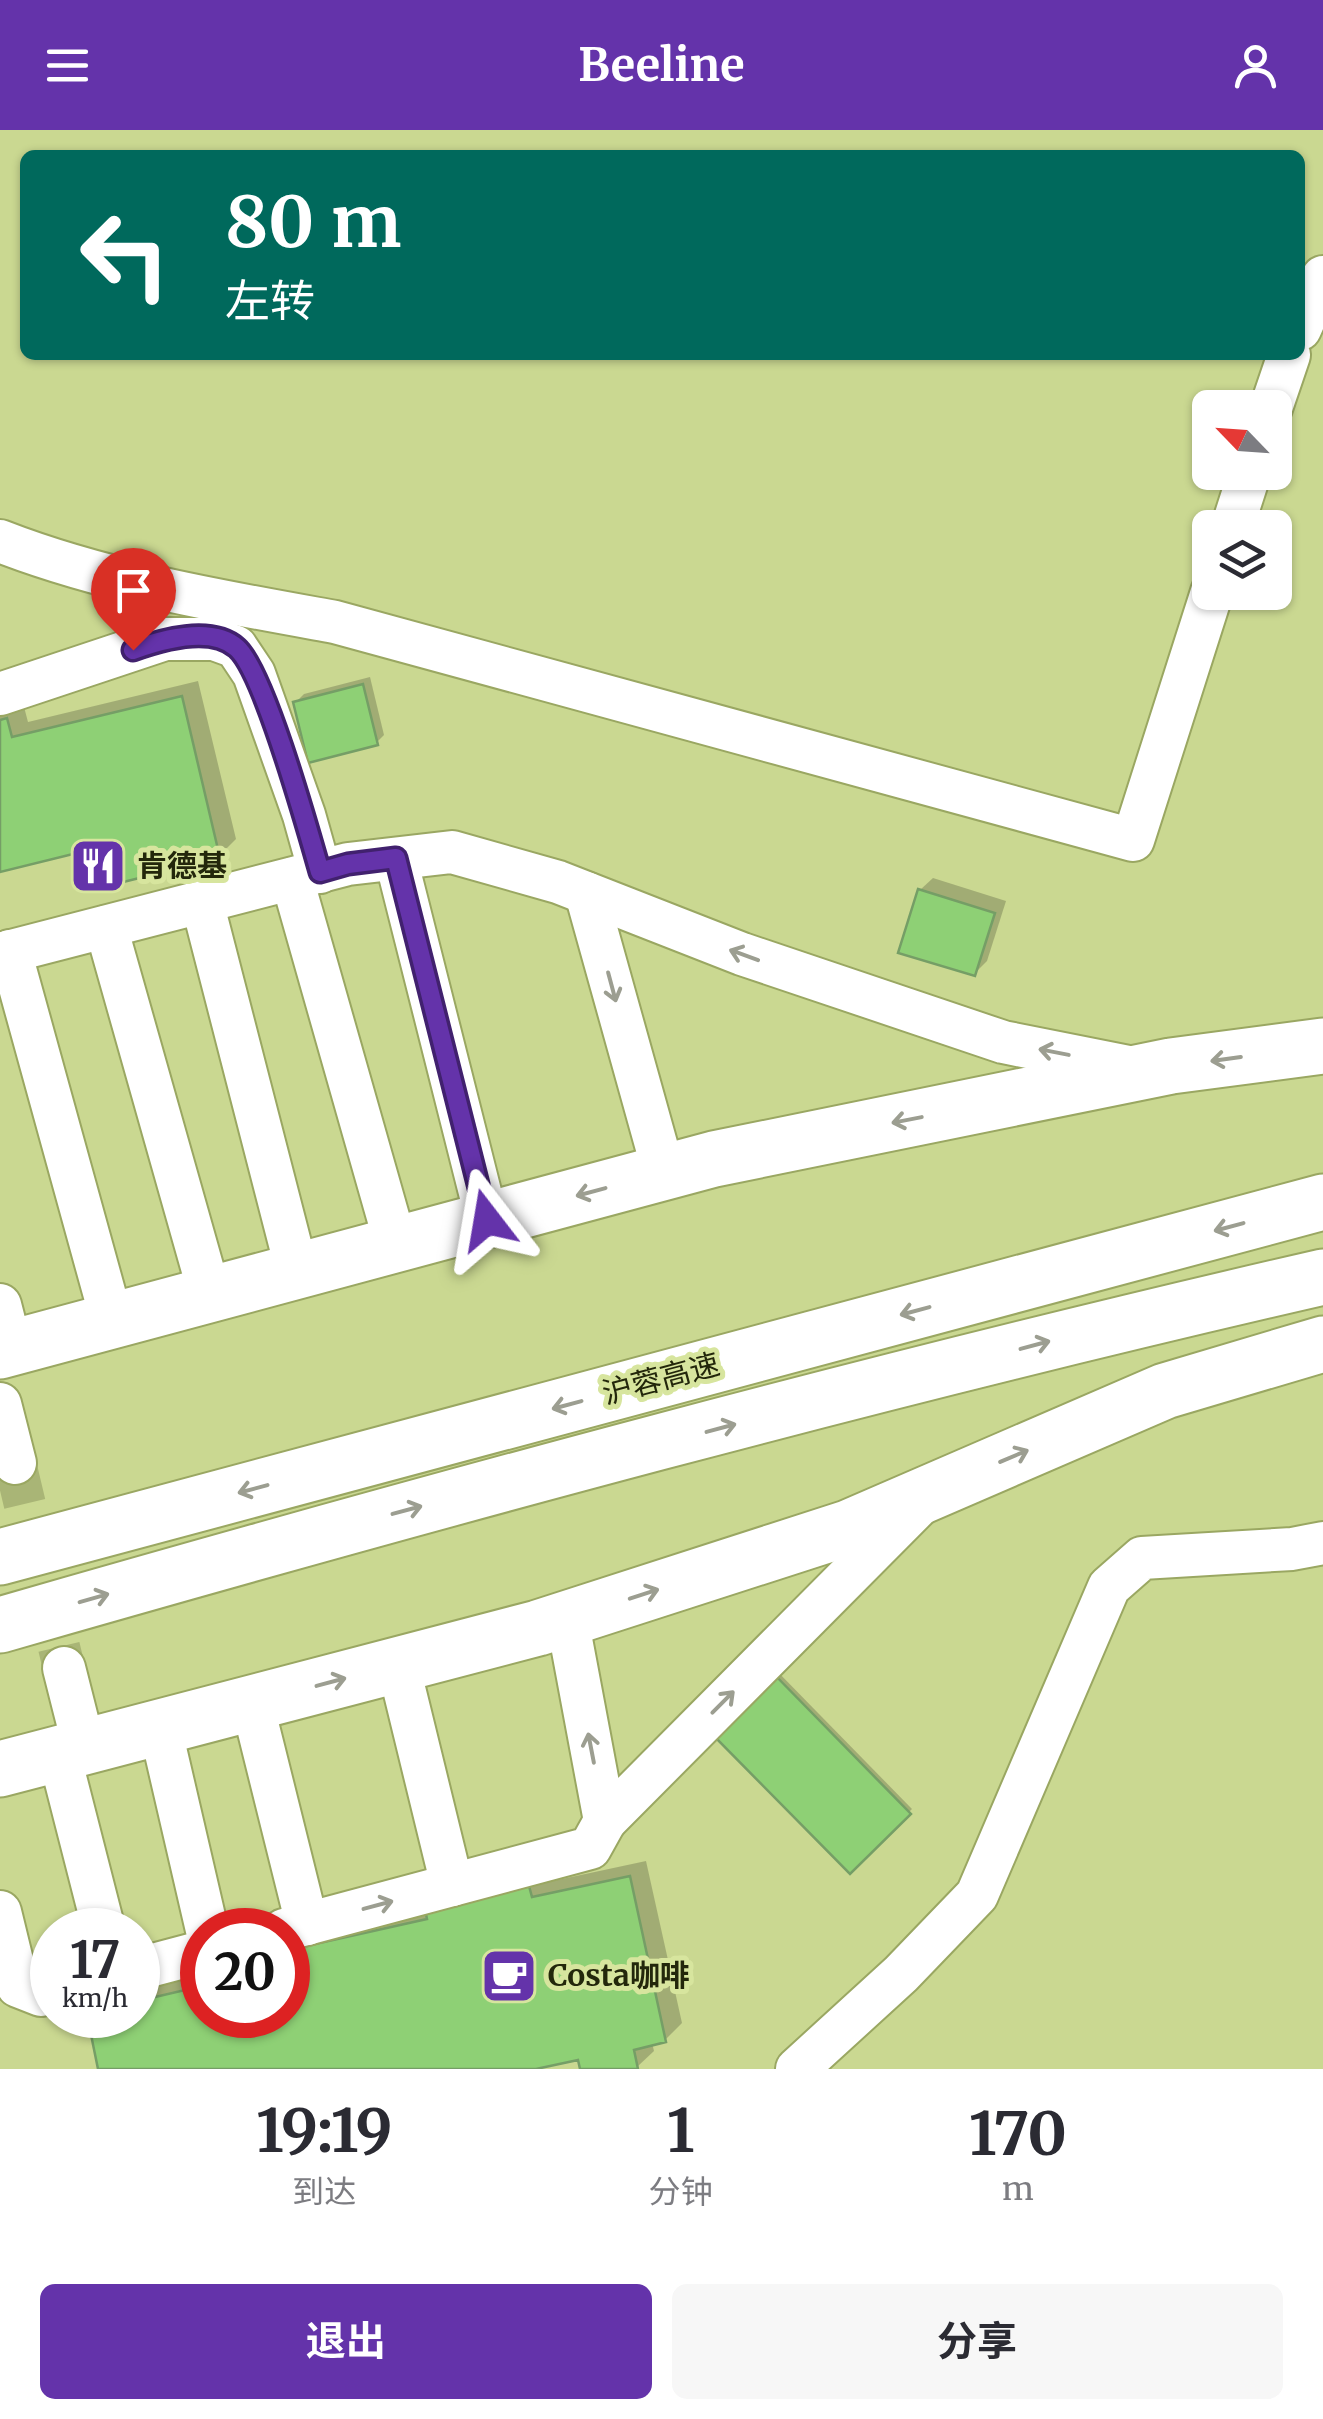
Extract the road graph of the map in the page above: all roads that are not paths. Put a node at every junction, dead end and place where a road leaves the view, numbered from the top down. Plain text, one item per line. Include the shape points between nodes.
1 (1323, 278) edge
2 (1305, 319) edge
3 (1287, 360) edge
4 (1276, 390) edge
5 (0, 541) edge
6 (1206, 610) edge
7 (0, 694) edge
8 (396, 858) junction
9 (306, 875) junction
10 (586, 893) junction
11 (202, 902) junction
12 (106, 926) junction
13 (5, 952) edge
14 (1323, 1046) edge
15 (1150, 1071) junction
16 (664, 1173) junction
17 (1323, 1202) edge
18 (487, 1220) junction
19 (396, 1244) junction
20 (296, 1271) junction
21 (1323, 1277) edge
22 (210, 1295) junction
23 (112, 1321) junction
24 (4, 1335) edge
25 (1323, 1344) edge
26 (0, 1404) edge
27 (14, 1463) tunnel mouth
28 (934, 1491) junction
29 (1323, 1543) edge
30 (0, 1557) edge
31 (567, 1618) junction
32 (0, 1625) edge
33 (398, 1664) junction
34 (64, 1668) tunnel mouth
35 (252, 1703) junction
36 (160, 1727) junction
37 (71, 1751) junction
38 (0, 1770) edge
39 (605, 1821) junction
40 (452, 1885) junction
41 (100, 1908) edge
42 (203, 1908) edge
43 (291, 1908) edge
44 (0, 1912) edge
45 (310, 1923) edge
46 (30, 1991) edge
47 (797, 2069) edge

1 - 2 street
3 - 4 street
5 - 6 street via 211,600 354,628 1133,840
7 - 9 street via 165,639 214,639 236,647 254,674 304,815
8 - 9 street
8 - 10 street via 452,852
8 - 18 street
9 - 11 street
9 - 19 street
15 -> 10 street via 1003,1042
10 -> 16 street
11 - 12 street
11 - 20 street
12 - 13 street
12 - 22 street
13 - 23 street
14 -> 15 highway
15 -> 16 highway
16 -> 18 highway
17 -> 30 highway, 沪蓉高速
18 - 19 highway
19 - 20 highway
20 - 22 highway
32 -> 21 highway, 沪蓉高速 via 1085,1332
22 - 23 highway
23 - 24 highway
28 -> 25 highway via 1165,1391
26 - 27 street
31 -> 28 highway via 848,1528
39 -> 28 street
29 - 47 street via 1142,1558 1109,1587 978,1895
31 - 33 highway
39 -> 31 street
35 -> 33 highway
33 - 40 street
34 - 37 street
35 - 36 highway
35 - 43 street
36 - 37 highway
36 - 42 street
37 - 38 highway
37 - 41 street
39 - 40 street via 590,1848
45 -> 40 street
44 - 46 street via 18,1986

